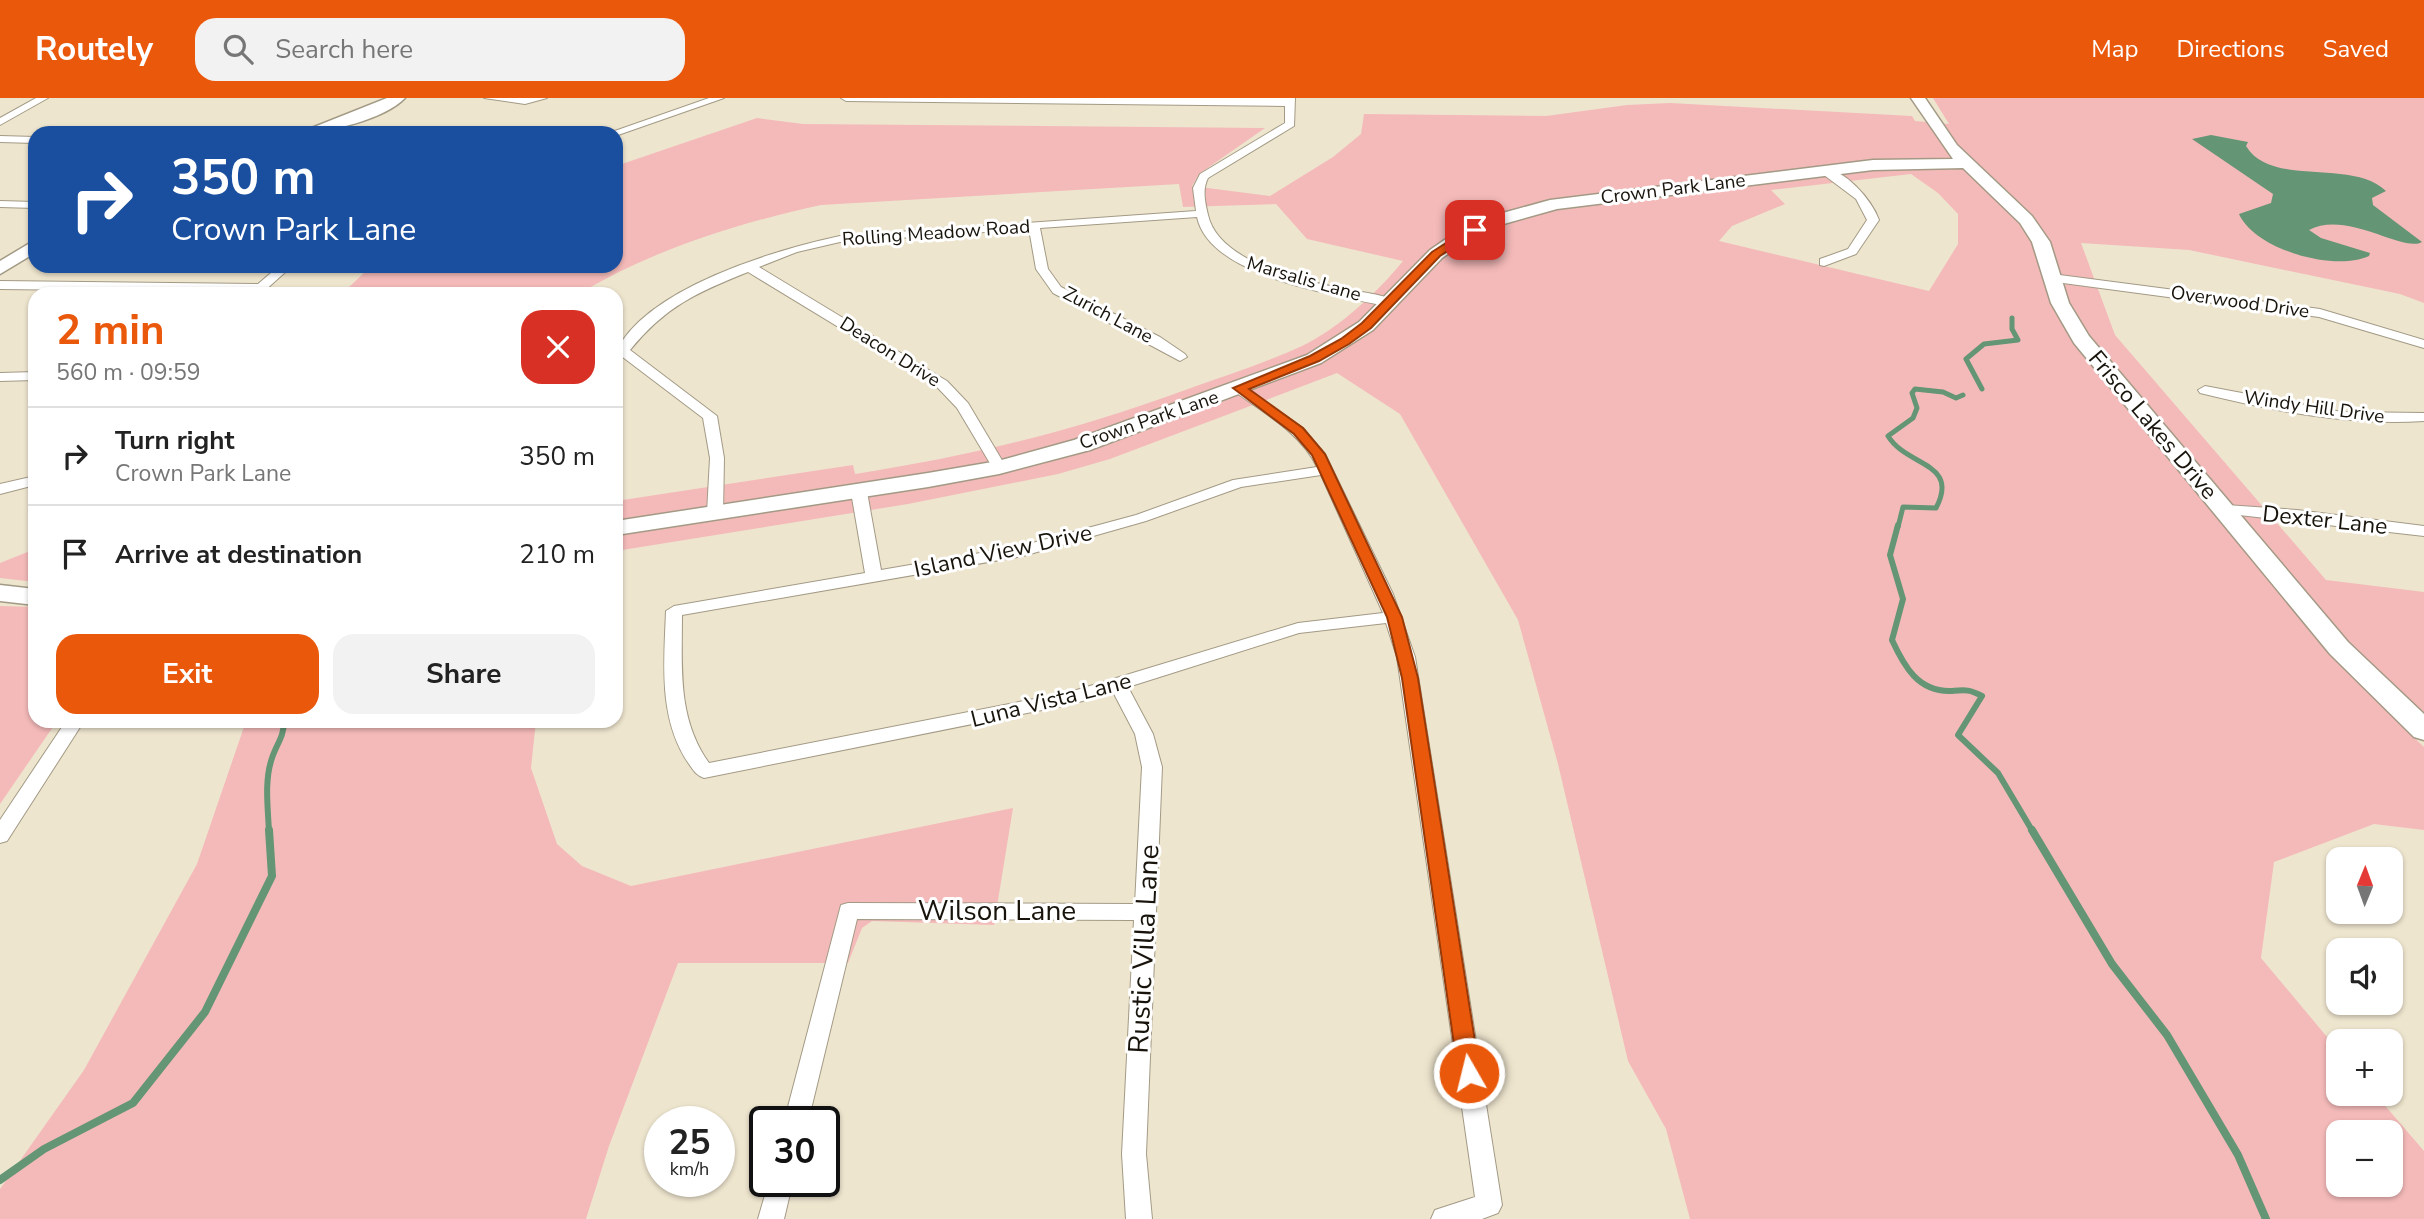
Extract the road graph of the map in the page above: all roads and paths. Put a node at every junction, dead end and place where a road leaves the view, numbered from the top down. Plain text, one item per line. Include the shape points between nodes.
1 (43, 98) edge
2 (398, 98) edge
3 (489, 98) edge
4 (719, 98) edge
5 (846, 98) edge
6 (1917, 98) edge
7 (537, 99) edge
8 (1290, 100) edge
9 (0, 122) edge
10 (328, 126) edge
11 (623, 130) edge
12 (0, 139) edge
13 (28, 140) edge
14 (1965, 163) junction
15 (1824, 170) junction
16 (0, 204) edge
17 (28, 205) edge
18 (1198, 214) junction
19 (1034, 226) junction
20 (28, 250) edge
21 (1824, 262) dead end
22 (751, 268) junction
23 (0, 269) edge
24 (278, 273) edge
25 (2052, 278) junction
26 (0, 285) edge
27 (86, 287) edge
28 (262, 287) edge
29 (1390, 303) junction
30 (2424, 344) edge
31 (623, 350) edge
32 (623, 352) edge
33 (1180, 357) dead end
34 (28, 376) edge
35 (0, 377) edge
36 (1239, 388) junction
37 (2205, 390) dead end
38 (2424, 417) edge
39 (999, 467) junction
40 (1327, 470) junction
41 (28, 482) edge
42 (0, 489) edge
43 (859, 492) junction
44 (2226, 510) junction
45 (715, 513) junction
46 (623, 527) edge
47 (2424, 531) edge
48 (874, 578) junction
49 (0, 593) edge
50 (28, 596) edge
51 (1394, 617) junction
52 (1119, 686) junction
53 (70, 728) edge
54 (2424, 730) edge
55 (704, 771) joint
56 (0, 836) edge
57 (1146, 912) junction
58 (800, 1106) edge
59 (777, 1197) edge
60 (771, 1219) edge
61 (1139, 1219) edge
62 (1444, 1219) edge

1 - 9 street
2 - 10 street
3 - 7 street
4 - 11 street
5 - 8 street
6 - 14 street, Frisco Lakes Drive
8 - 18 street via 1290,124 1204,176 1197,186
12 - 13 street
14 - 15 street, Crown Park Lane via 1873,164
14 - 25 street, Frisco Lakes Drive via 2026,220 2040,242
15 - 21 street via 1861,197 1873,220 1853,251
15 - 29 street, Crown Park Lane via 1523,211 1461,236 1436,254
16 - 17 street
18 - 19 street, Rolling Meadow Road
18 - 29 street, Marsalis Lane via 1217,245 1256,268
19 - 22 street, Rolling Meadow Road via 840,239 794,250
19 - 33 street, Zurich Lane via 1042,268 1057,290
20 - 23 street
22 - 31 street, Rolling Meadow Road via 673,301 647,321
22 - 39 street, Deacon Drive via 942,383 963,406
24 - 28 street
25 - 30 street, Overwood Drive via 2320,313
25 - 44 street, Frisco Lakes Drive via 2060,303 2081,338
26 - 27 street
29 - 36 street, Crown Park Lane via 1345,342
32 - 45 street, Rolling Meadow Road via 710,416 717,458
34 - 35 street
36 - 39 street, Crown Park Lane via 1082,445
36 - 40 street via 1306,438
37 - 38 street, Windy Hill Drive via 2372,418
39 - 43 street, Crown Park Lane
40 - 48 street, Island View Drive via 1238,483 1140,518 1023,551
40 - 51 street
41 - 42 street
43 - 45 street, Crown Park Lane
43 - 48 street
44 - 47 street, Dexter Lane
44 - 54 street, Frisco Lakes Drive via 2339,648
45 - 46 street, Crown Park Lane
48 - 55 street, Island View Drive via 674,611 676,717 685,745
49 - 50 street
51 - 52 street, Luna Vista Lane via 1298,628
51 - 62 street via 1410,678 1489,1205
52 - 55 street, Luna Vista Lane via 998,715
52 - 57 street, Rustic Villa Lane via 1144,734 1152,767
53 - 56 street
57 - 58 street, Wilson Lane via 848,911
57 - 61 street, Rustic Villa Lane via 1134,1154
59 - 60 street

